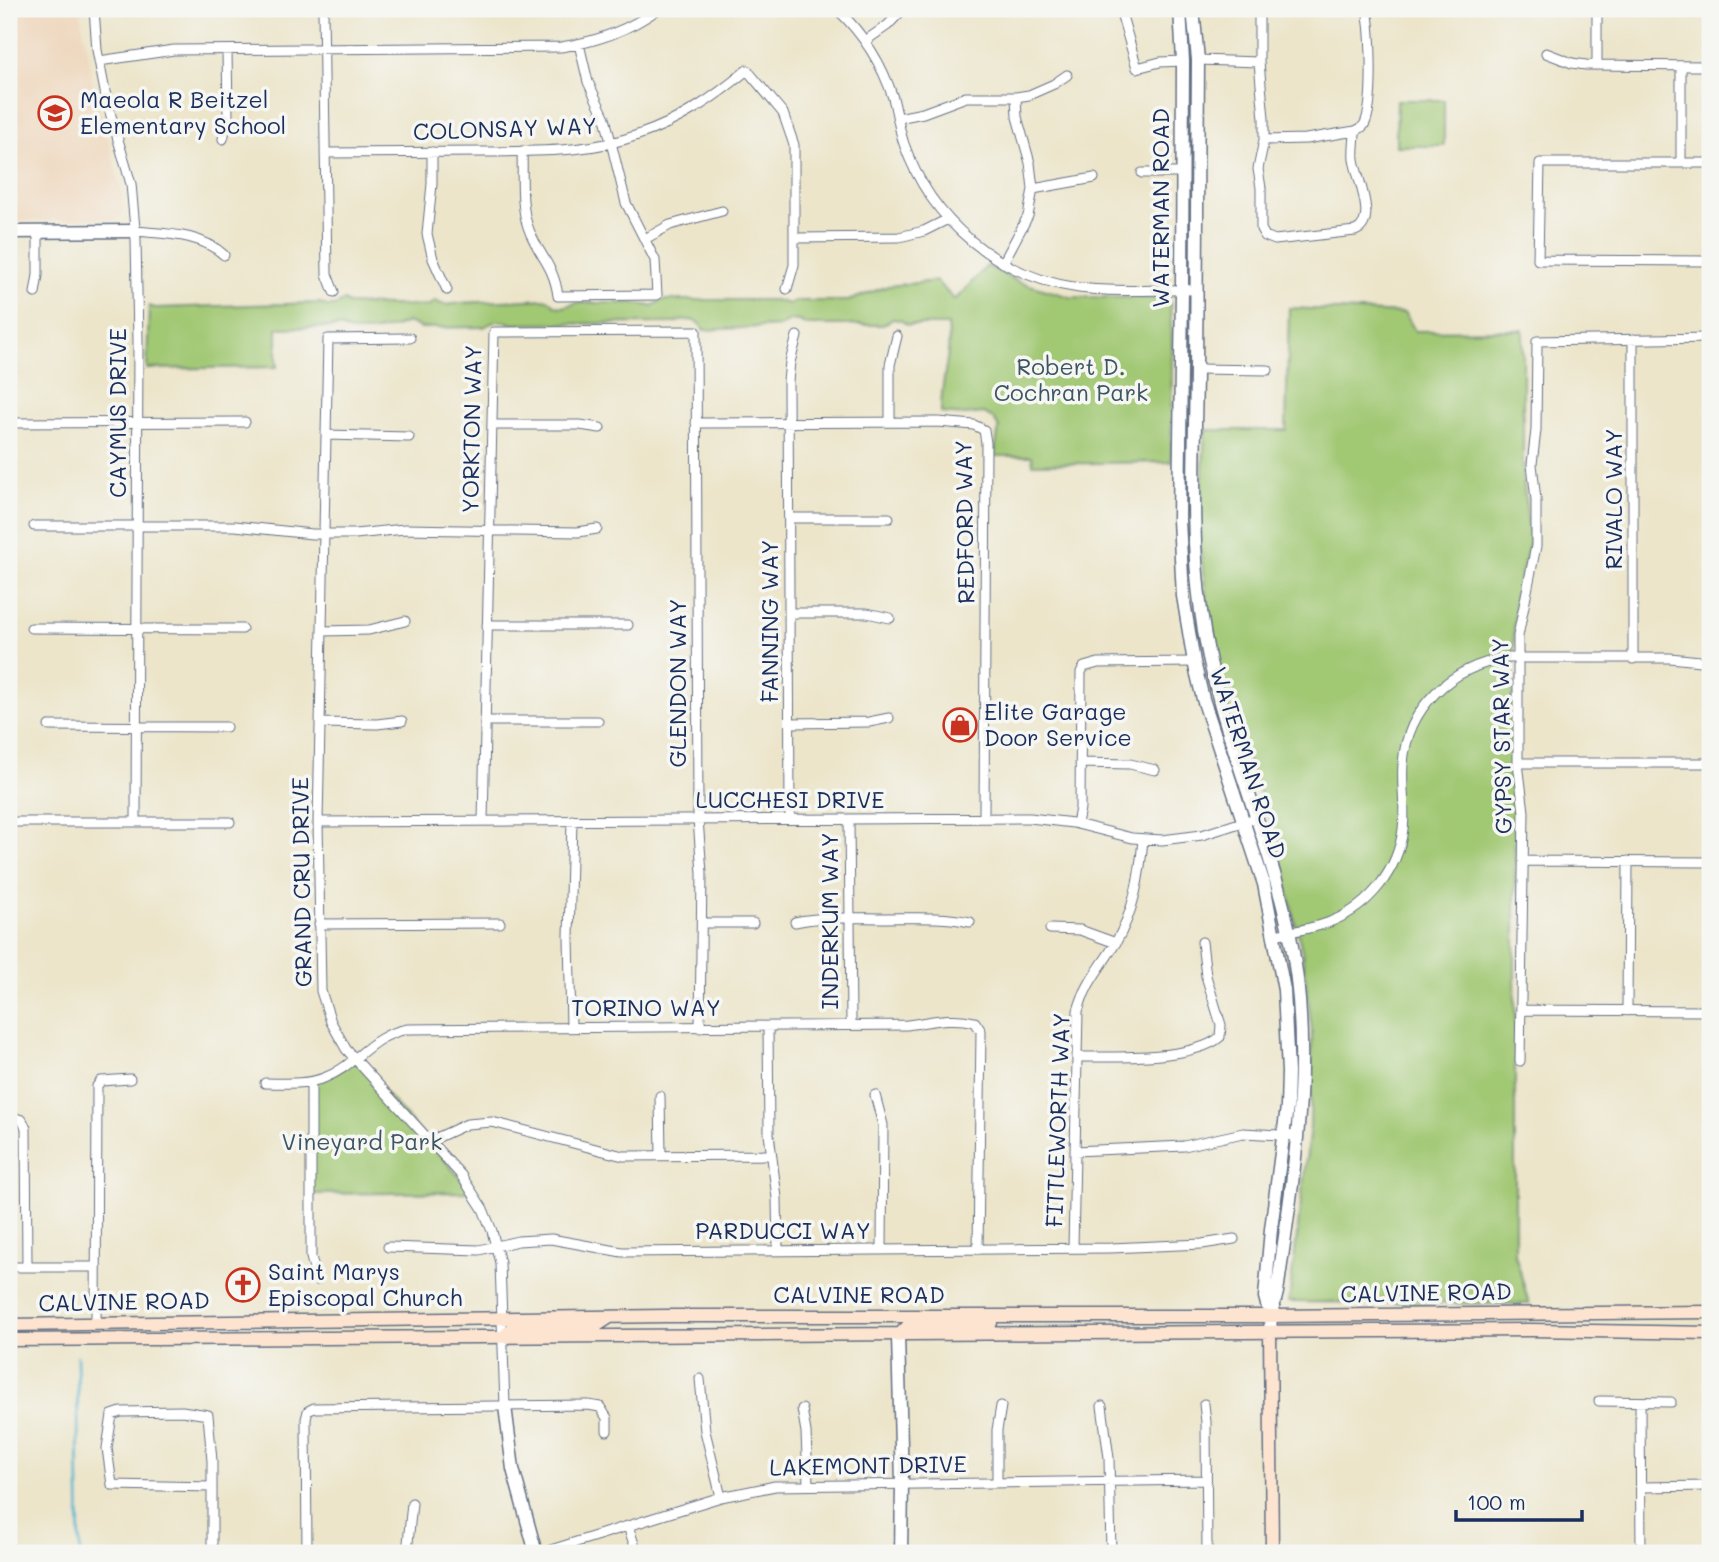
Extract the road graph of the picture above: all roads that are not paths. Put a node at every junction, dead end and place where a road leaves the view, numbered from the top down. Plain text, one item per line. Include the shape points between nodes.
1 (94, 9) edge
2 (323, 9) edge
3 (658, 9) edge
4 (837, 9) edge
5 (903, 9) edge
6 (1120, 9) edge
7 (1181, 9) edge
8 (1187, 9) edge
9 (1193, 9) edge
10 (1259, 9) edge
11 (1367, 9) edge
12 (1597, 9) edge
13 (865, 41) junction
14 (579, 44) junction
15 (323, 49) junction
16 (228, 50) junction
17 (1546, 53) dead end
18 (1198, 60) junction
19 (99, 61) junction
20 (1183, 61) junction
21 (1259, 62) junction
22 (1597, 65) junction
23 (1681, 66) junction
24 (1710, 66) edge
25 (1067, 75) dead end
26 (1016, 97) junction
27 (898, 118) junction
28 (1355, 131) junction
29 (223, 139) dead end
30 (1264, 140) junction
31 (611, 143) junction
32 (522, 151) junction
33 (432, 152) junction
34 (324, 153) junction
35 (1681, 163) junction
36 (1710, 163) edge
37 (1142, 173) dead end
38 (1181, 173) junction
39 (1094, 178) dead end
40 (1033, 189) junction
41 (722, 211) dead end
42 (948, 219) junction
43 (135, 231) junction
44 (9, 232) edge
45 (38, 232) junction
46 (795, 238) junction
47 (645, 239) junction
48 (224, 255) dead end
49 (1710, 261) edge
50 (1003, 263) junction
51 (787, 289) dead end
52 (447, 290) dead end
53 (1189, 290) junction
54 (334, 292) dead end
55 (35, 293) dead end
56 (797, 336) dead end
57 (897, 336) dead end
58 (411, 338) dead end
59 (1710, 338) edge
60 (1633, 339) junction
61 (1196, 369) junction
62 (1268, 370) dead end
63 (245, 422) dead end
64 (789, 422) junction
65 (890, 422) junction
66 (9, 423) edge
67 (138, 423) junction
68 (696, 423) junction
69 (492, 425) junction
70 (600, 428) dead end
71 (326, 435) junction
72 (408, 437) dead end
73 (789, 518) junction
74 (889, 518) dead end
75 (34, 526) dead end
76 (137, 527) junction
77 (597, 529) dead end
78 (489, 530) junction
79 (323, 534) junction
80 (789, 613) junction
81 (890, 618) dead end
82 (405, 621) dead end
83 (487, 625) junction
84 (628, 625) dead end
85 (31, 628) dead end
86 (136, 629) junction
87 (242, 629) dead end
88 (322, 631) junction
89 (1518, 658) junction
90 (1633, 659) junction
91 (1194, 662) junction
92 (1710, 662) edge
93 (889, 718) dead end
94 (402, 721) dead end
95 (598, 721) dead end
96 (485, 722) junction
97 (320, 723) junction
98 (790, 723) junction
99 (49, 726) dead end
100 (136, 727) junction
101 (226, 727) dead end
102 (1080, 763) junction
103 (1518, 763) junction
104 (1710, 763) edge
105 (1155, 769) dead end
106 (1257, 817) junction
107 (849, 818) junction
108 (984, 818) junction
109 (790, 819) junction
110 (572, 820) junction
111 (698, 820) junction
112 (483, 821) junction
113 (9, 822) edge
114 (136, 822) junction
115 (230, 822) dead end
116 (318, 822) junction
117 (1243, 822) junction
118 (1077, 824) junction
119 (1143, 839) junction
120 (1523, 861) junction
121 (1628, 861) junction
122 (1710, 862) edge
123 (849, 918) junction
124 (795, 922) dead end
125 (971, 922) dead end
126 (500, 923) dead end
127 (702, 923) junction
128 (753, 923) dead end
129 (319, 924) junction
130 (1050, 929) dead end
131 (1289, 932) junction
132 (1274, 934) junction
133 (1202, 942) dead end
134 (1116, 943) junction
135 (1521, 1010) junction
136 (1627, 1011) junction
137 (1710, 1011) edge
138 (851, 1023) junction
139 (768, 1026) junction
140 (571, 1027) junction
141 (700, 1028) junction
142 (1077, 1057) junction
143 (354, 1058) junction
144 (1520, 1060) dead end
145 (130, 1079) dead end
146 (311, 1082) junction
147 (265, 1083) dead end
148 (875, 1095) dead end
149 (660, 1096) dead end
150 (9, 1116) edge
151 (1284, 1135) junction
152 (1298, 1136) junction
153 (430, 1141) junction
154 (1075, 1151) junction
155 (771, 1154) junction
156 (661, 1156) junction
157 (1234, 1239) dead end
158 (388, 1247) dead end
159 (497, 1247) junction
160 (1073, 1248) junction
161 (882, 1249) junction
162 (978, 1249) junction
163 (778, 1250) junction
164 (9, 1267) edge
165 (27, 1267) junction
166 (96, 1267) junction
167 (317, 1280) dead end
168 (1710, 1312) edge
169 (1015, 1316) junction
170 (1270, 1316) junction
171 (610, 1317) junction
172 (503, 1318) junction
173 (142, 1323) junction
174 (96, 1324) junction
175 (9, 1325) edge
176 (1270, 1332) junction
177 (1710, 1333) edge
178 (898, 1336) junction
179 (388, 1337) junction
180 (503, 1337) junction
181 (62, 1339) junction
182 (9, 1340) edge
183 (700, 1379) dead end
184 (1599, 1401) dead end
185 (1640, 1402) junction
186 (1671, 1402) dead end
187 (1203, 1404) dead end
188 (505, 1406) junction
189 (1000, 1406) dead end
190 (1102, 1406) dead end
191 (803, 1409) dead end
192 (607, 1431) dead end
193 (1110, 1480) junction
194 (1206, 1480) junction
195 (902, 1483) junction
196 (997, 1483) junction
197 (808, 1484) junction
198 (1710, 1486) edge
199 (1641, 1487) junction
200 (212, 1488) junction
201 (721, 1497) junction
202 (412, 1503) dead end
203 (628, 1526) junction
204 (212, 1553) edge
205 (306, 1553) edge
206 (407, 1553) edge
207 (539, 1553) edge
208 (636, 1553) edge
209 (901, 1553) edge
210 (1111, 1553) edge
211 (1207, 1553) edge
212 (1272, 1553) edge
213 (1641, 1553) edge

1 - 19 street, CAYMUS DRIVE
2 - 15 street
3 - 14 street via 614,34
4 - 13 street
5 - 13 street
6 - 20 street via 1138,68
7 - 20 street, WATERMAN ROAD
8 - 18 street, WATERMAN ROAD via 1191,50
9 - 18 street, WATERMAN ROAD
10 - 21 street
11 - 28 street via 1371,30 1369,101 1366,121
12 - 22 street
13 - 27 street via 887,81
14 - 15 street
14 - 31 street
15 - 16 street
15 - 34 street
16 - 19 street via 174,50
16 - 29 street via 228,117
17 - 22 street via 1572,63
18 - 21 street
18 - 53 street, WATERMAN ROAD
19 - 43 street, CAYMUS DRIVE via 131,184
20 - 38 street, WATERMAN ROAD
21 - 30 street
22 - 23 street
23 - 24 street
23 - 35 street
25 - 26 street via 1041,91
26 - 27 street via 966,97
26 - 40 street
27 - 42 street via 917,174
28 - 30 street
28 - 30 street via 1354,160 1366,210 1361,228 1275,240 1261,229 1258,169
31 - 32 street, COLONSAY WAY
31 - 46 street, COLONSAY WAY via 683,116 747,69 783,113 792,134
31 - 47 street via 626,203
32 - 33 street, COLONSAY WAY
32 - 47 street via 528,228 554,274 558,296 657,295 654,260
33 - 34 street, COLONSAY WAY
33 - 52 street via 427,234
34 - 54 street via 327,274
35 - 36 street
35 - 49 street via 1540,163 1538,260
37 - 38 street
38 - 53 street, WATERMAN ROAD
39 - 40 street
40 - 50 street via 1028,216
41 - 47 street via 670,225
42 - 46 street via 899,237
42 - 50 street
43 - 45 street
43 - 48 street via 199,239
43 - 67 street, CAYMUS DRIVE
44 - 45 street
45 - 55 street
46 - 51 street
50 - 53 street via 1037,278 1081,288
53 - 61 street, WATERMAN ROAD
53 - 91 street, WATERMAN ROAD via 1181,557
56 - 64 street, FANNING WAY via 790,362
57 - 65 street via 890,365
58 - 71 street, GRAND CRU DRIVE via 328,339
59 - 60 street
60 - 89 street, GYPSY STAR WAY via 1537,341 1532,464 1535,546
60 - 90 street, RIVALO WAY
61 - 62 street
61 - 106 street, WATERMAN ROAD via 1194,518 1200,610 1214,687
63 - 67 street
64 - 65 street, REDFORD WAY
64 - 68 street, REDFORD WAY
64 - 73 street, FANNING WAY
65 - 108 street, REDFORD WAY via 974,425 984,430
66 - 67 street
67 - 76 street, CAYMUS DRIVE
68 - 69 street, YORKTON WAY via 696,331 494,332
68 - 111 street, GLENDON WAY
69 - 70 street
69 - 78 street, YORKTON WAY
71 - 72 street
71 - 79 street, GRAND CRU DRIVE
73 - 74 street
73 - 80 street, FANNING WAY
75 - 76 street
76 - 79 street via 235,526
76 - 86 street, CAYMUS DRIVE
77 - 78 street
78 - 79 street via 405,528
78 - 83 street, YORKTON WAY
79 - 88 street, GRAND CRU DRIVE
80 - 81 street via 867,613
80 - 98 street, FANNING WAY
82 - 88 street via 369,630
83 - 84 street
83 - 96 street, YORKTON WAY
85 - 86 street
86 - 87 street
86 - 100 street, CAYMUS DRIVE
88 - 97 street, GRAND CRU DRIVE
89 - 90 street
89 - 103 street, GYPSY STAR WAY
89 - 131 street via 1466,670 1426,704 1404,752 1403,830 1388,874 1370,897 1346,915
90 - 92 street
91 - 102 street via 1084,667 1079,677
91 - 117 street, WATERMAN ROAD
93 - 98 street
94 - 97 street
95 - 96 street
96 - 112 street, YORKTON WAY
97 - 116 street, GRAND CRU DRIVE
98 - 109 street, FANNING WAY
99 - 100 street
100 - 101 street
100 - 114 street, CAYMUS DRIVE
102 - 105 street
102 - 118 street
103 - 104 street
103 - 120 street, GYPSY STAR WAY
106 - 117 street, LUCCHESI DRIVE
106 - 131 street, WATERMAN ROAD
107 - 108 street, LUCCHESI DRIVE
107 - 109 street, LUCCHESI DRIVE
107 - 123 street, INDERKUM WAY
108 - 118 street, LUCCHESI DRIVE
109 - 111 street, LUCCHESI DRIVE
110 - 111 street, LUCCHESI DRIVE
110 - 112 street, LUCCHESI DRIVE
110 - 140 street
111 - 127 street, GLENDON WAY
112 - 116 street, LUCCHESI DRIVE
113 - 114 street
114 - 115 street
116 - 129 street, GRAND CRU DRIVE
117 - 119 street, LUCCHESI DRIVE via 1192,837
117 - 132 street, WATERMAN ROAD via 1264,884
118 - 119 street, LUCCHESI DRIVE
119 - 134 street, FITTLEWORTH WAY via 1137,889
120 - 121 street
120 - 135 street, GYPSY STAR WAY
121 - 122 street
121 - 136 street
123 - 124 street
123 - 125 street
123 - 138 street, INDERKUM WAY
126 - 129 street
127 - 128 street
127 - 141 street, GLENDON WAY
129 - 143 street, GRAND CRU DRIVE via 325,1007
130 - 134 street via 1080,930
131 - 132 street
131 - 152 street, WATERMAN ROAD via 1300,1013
132 - 151 street, WATERMAN ROAD via 1287,1046
133 - 142 street via 1220,1037 1175,1053
134 - 142 street, FITTLEWORTH WAY via 1081,999
135 - 136 street
135 - 144 street, GYPSY STAR WAY
136 - 137 street
138 - 139 street, TORINO WAY
138 - 162 street, TORINO WAY via 907,1025 953,1020 975,1022 981,1031
139 - 141 street, TORINO WAY
139 - 155 street
140 - 141 street, TORINO WAY
140 - 143 street, TORINO WAY via 408,1029 376,1040
142 - 154 street, FITTLEWORTH WAY
143 - 146 street, TORINO WAY
143 - 153 street, GRAND CRU DRIVE
145 - 166 street via 97,1086
146 - 147 street, TORINO WAY
146 - 167 street via 311,1256
148 - 161 street via 883,1125
149 - 156 street
150 - 165 street via 22,1120 26,1128
151 - 152 street
151 - 154 street via 1243,1133 1184,1146
151 - 170 street, WATERMAN ROAD via 1265,1297
152 - 170 street, WATERMAN ROAD
153 - 156 street via 467,1124 492,1122 610,1154
153 - 159 street, GRAND CRU DRIVE via 473,1192
154 - 160 street, FITTLEWORTH WAY
155 - 156 street
155 - 163 street
157 - 160 street, PARDUCCI WAY
158 - 159 street, PARDUCCI WAY
159 - 163 street, PARDUCCI WAY via 551,1239 611,1251
159 - 172 street, GRAND CRU DRIVE
160 - 162 street, PARDUCCI WAY
161 - 162 street, PARDUCCI WAY
161 - 163 street, PARDUCCI WAY
164 - 165 street
165 - 166 street
166 - 174 street
168 - 170 main road, CALVINE ROAD
169 - 170 main road, CALVINE ROAD
169 - 171 main road, CALVINE ROAD
169 - 178 main road via 989,1324 908,1326
170 - 176 street, WATERMAN ROAD
171 - 172 main road, CALVINE ROAD
171 - 180 main road via 593,1328 513,1328
172 - 173 main road, CALVINE ROAD
172 - 179 main road via 494,1329 410,1329
172 - 180 street, GRAND CRU DRIVE
173 - 174 main road, CALVINE ROAD
173 - 181 main road via 134,1331 74,1332
174 - 175 main road, CALVINE ROAD
176 - 177 main road, CALVINE ROAD
176 - 178 main road, CALVINE ROAD
176 - 212 main road, WATERMAN ROAD
178 - 180 main road, CALVINE ROAD
178 - 195 street
179 - 180 main road, CALVINE ROAD
179 - 181 main road, CALVINE ROAD
180 - 188 street, GRAND CRU DRIVE
181 - 182 main road, CALVINE ROAD
183 - 201 street via 705,1431
184 - 185 street
185 - 186 street
185 - 199 street
187 - 194 street
188 - 192 street via 600,1408 607,1418
188 - 205 street via 308,1411
188 - 207 street via 513,1469
189 - 196 street
190 - 193 street
191 - 197 street
193 - 194 street, LAKEMONT DRIVE
193 - 196 street, LAKEMONT DRIVE
193 - 210 street
194 - 211 street
195 - 196 street, LAKEMONT DRIVE
195 - 197 street, LAKEMONT DRIVE
195 - 209 street
197 - 201 street, LAKEMONT DRIVE
198 - 199 street
199 - 213 street
200 - 200 street via 112,1485 107,1448 112,1415 182,1411 208,1415
200 - 204 street
201 - 203 street, LAKEMONT DRIVE
202 - 206 street
203 - 207 street, LAKEMONT DRIVE
203 - 208 street

